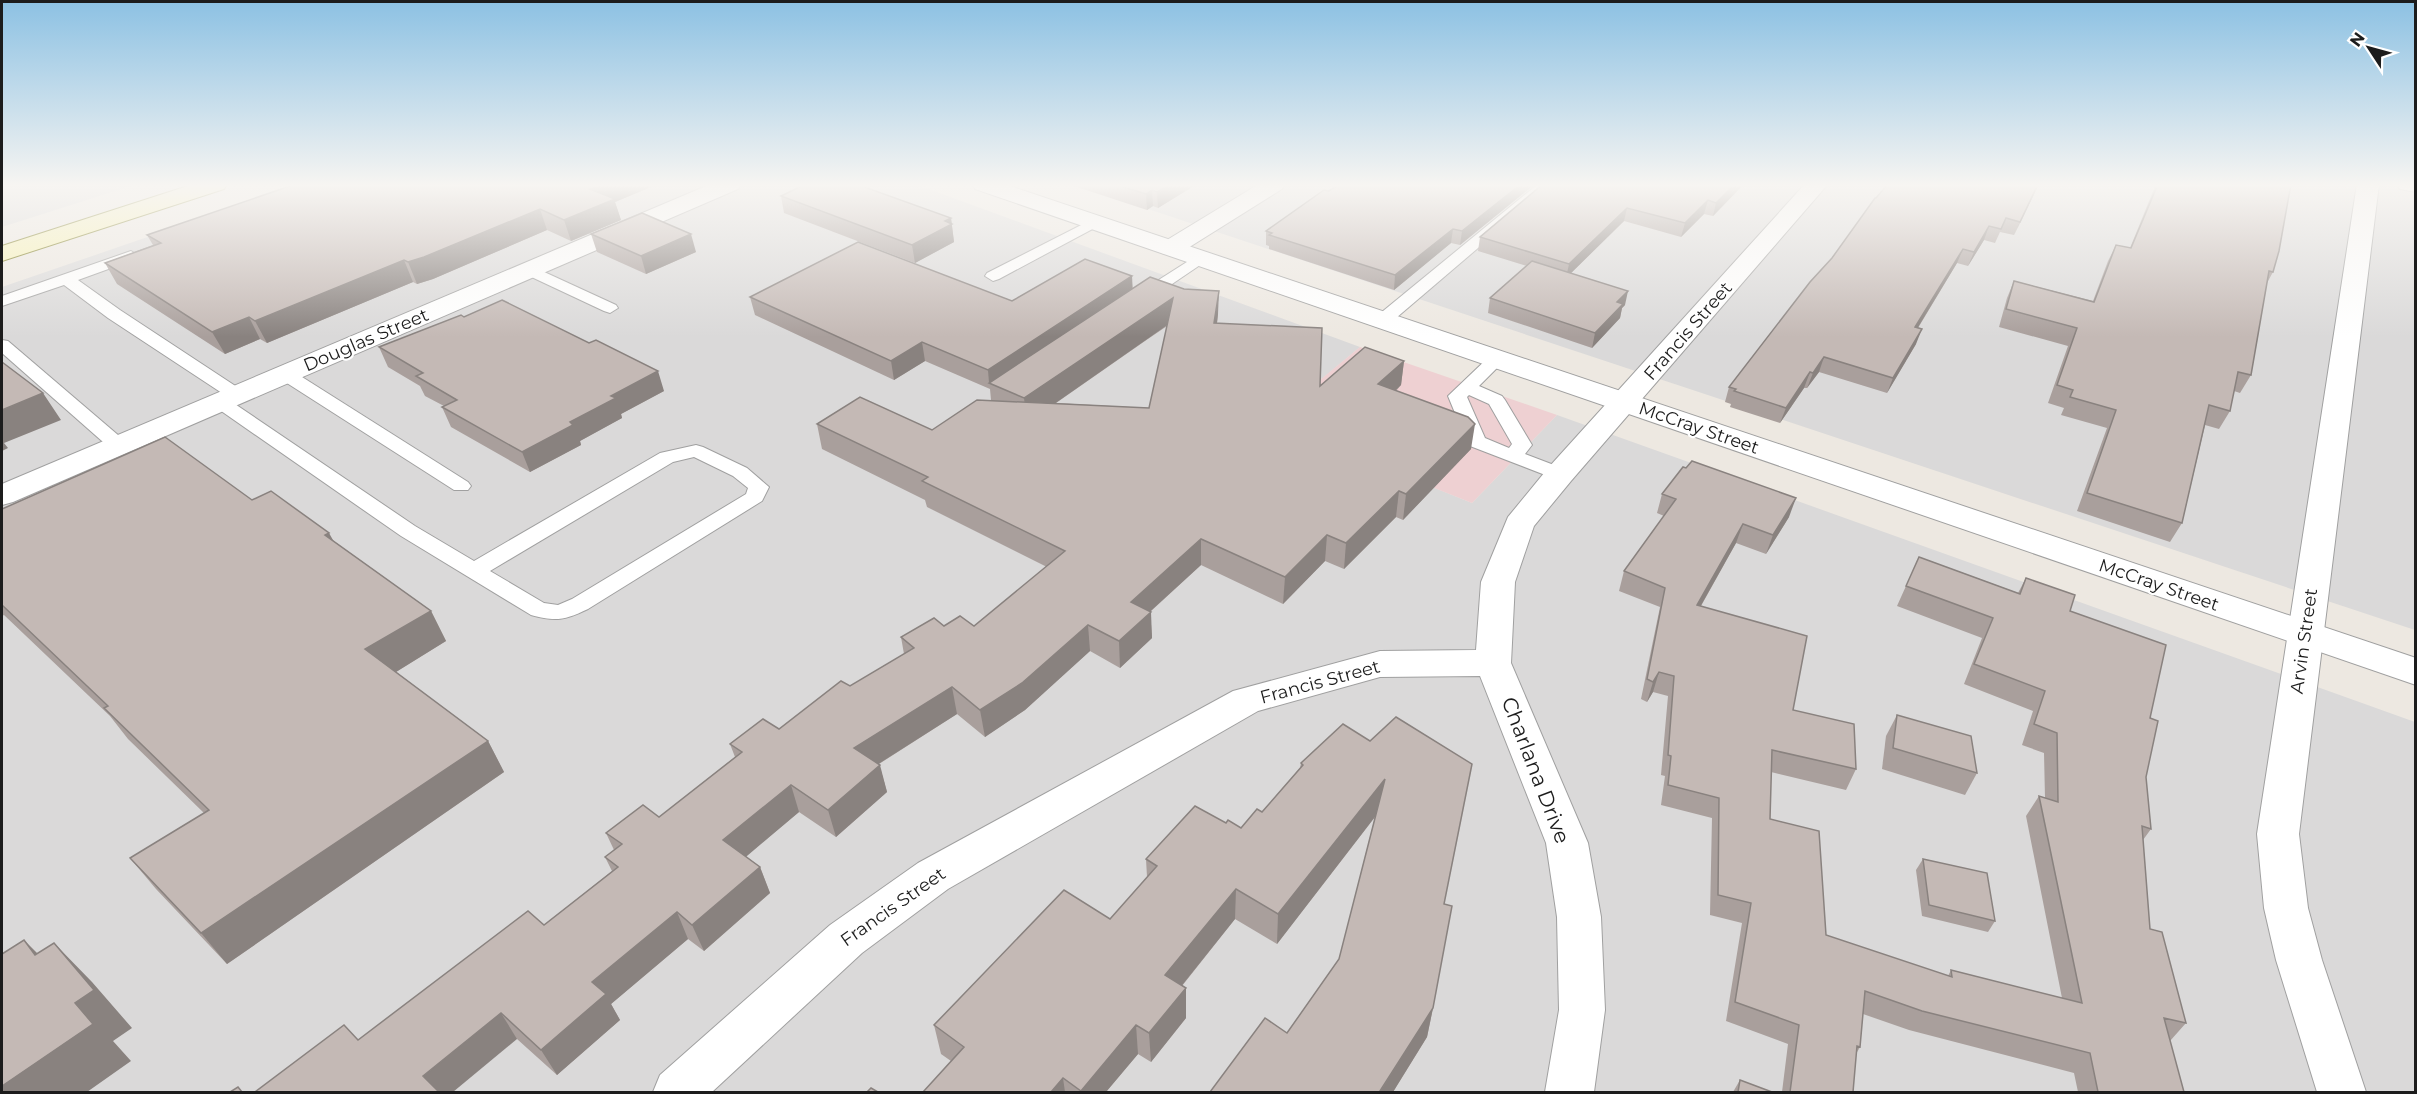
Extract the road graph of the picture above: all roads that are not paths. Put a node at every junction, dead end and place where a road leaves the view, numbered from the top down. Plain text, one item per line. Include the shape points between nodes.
1 (60, 235) edge
2 (611, 235) edge
3 (1070, 235) edge
4 (1133, 235) edge
5 (1192, 235) edge
6 (1485, 235) edge
7 (1772, 235) edge
8 (2360, 235) edge
9 (1171, 248) junction
10 (150, 250) edge
11 (2, 254) edge
12 (1201, 258) junction
13 (529, 270) junction
14 (993, 276) dead end
15 (67, 279) junction
16 (2, 301) edge
17 (610, 308) dead end
18 (1126, 308) edge
19 (1383, 320) junction
20 (2, 345) edge
21 (1497, 359) junction
22 (285, 374) junction
23 (1467, 387) junction
24 (229, 398) junction
25 (1625, 403) junction
26 (118, 446) junction
27 (1512, 456) junction
28 (1560, 474) junction
29 (461, 486) dead end
30 (2, 495) edge
31 (474, 571) junction
32 (2304, 634) junction
33 (1493, 663) junction
34 (2415, 672) edge
35 (677, 1092) edge
36 (1570, 1092) edge
37 (2341, 1092) edge

1 - 11 main road
2 - 13 street, Douglas Street
3 - 14 lane
4 - 9 street, McCray Street
5 - 9 street
6 - 19 lane
7 - 25 street, Francis Street
8 - 32 street, Arvin Street
9 - 12 street, McCray Street
10 - 15 lane
12 - 18 lane
12 - 19 street, McCray Street
13 - 17 lane
13 - 22 street, Douglas Street
15 - 16 lane
15 - 24 lane
19 - 21 street, McCray Street
20 - 26 lane
21 - 23 lane
21 - 25 street, McCray Street
22 - 24 street, Douglas Street
22 - 29 lane
23 - 27 lane via 1496,400 1522,445
23 - 27 lane via 1457,396 1477,442
24 - 26 street, Douglas Street
24 - 31 lane via 408,531
25 - 28 street, Francis Street
25 - 32 street, McCray Street
26 - 30 street, Douglas Street
27 - 28 lane
28 - 33 street, Francis Street via 1519,524 1498,582
31 - 31 lane via 539,610 560,613 755,497 759,487 740,471 696,451 667,458
32 - 34 street, McCray Street
32 - 37 street, Arvin Street via 2278,834 2288,918
33 - 35 street, Francis Street via 1380,664 1246,701 933,876 846,939
33 - 36 street, Charlana Drive via 1567,843 1579,917 1582,1010

